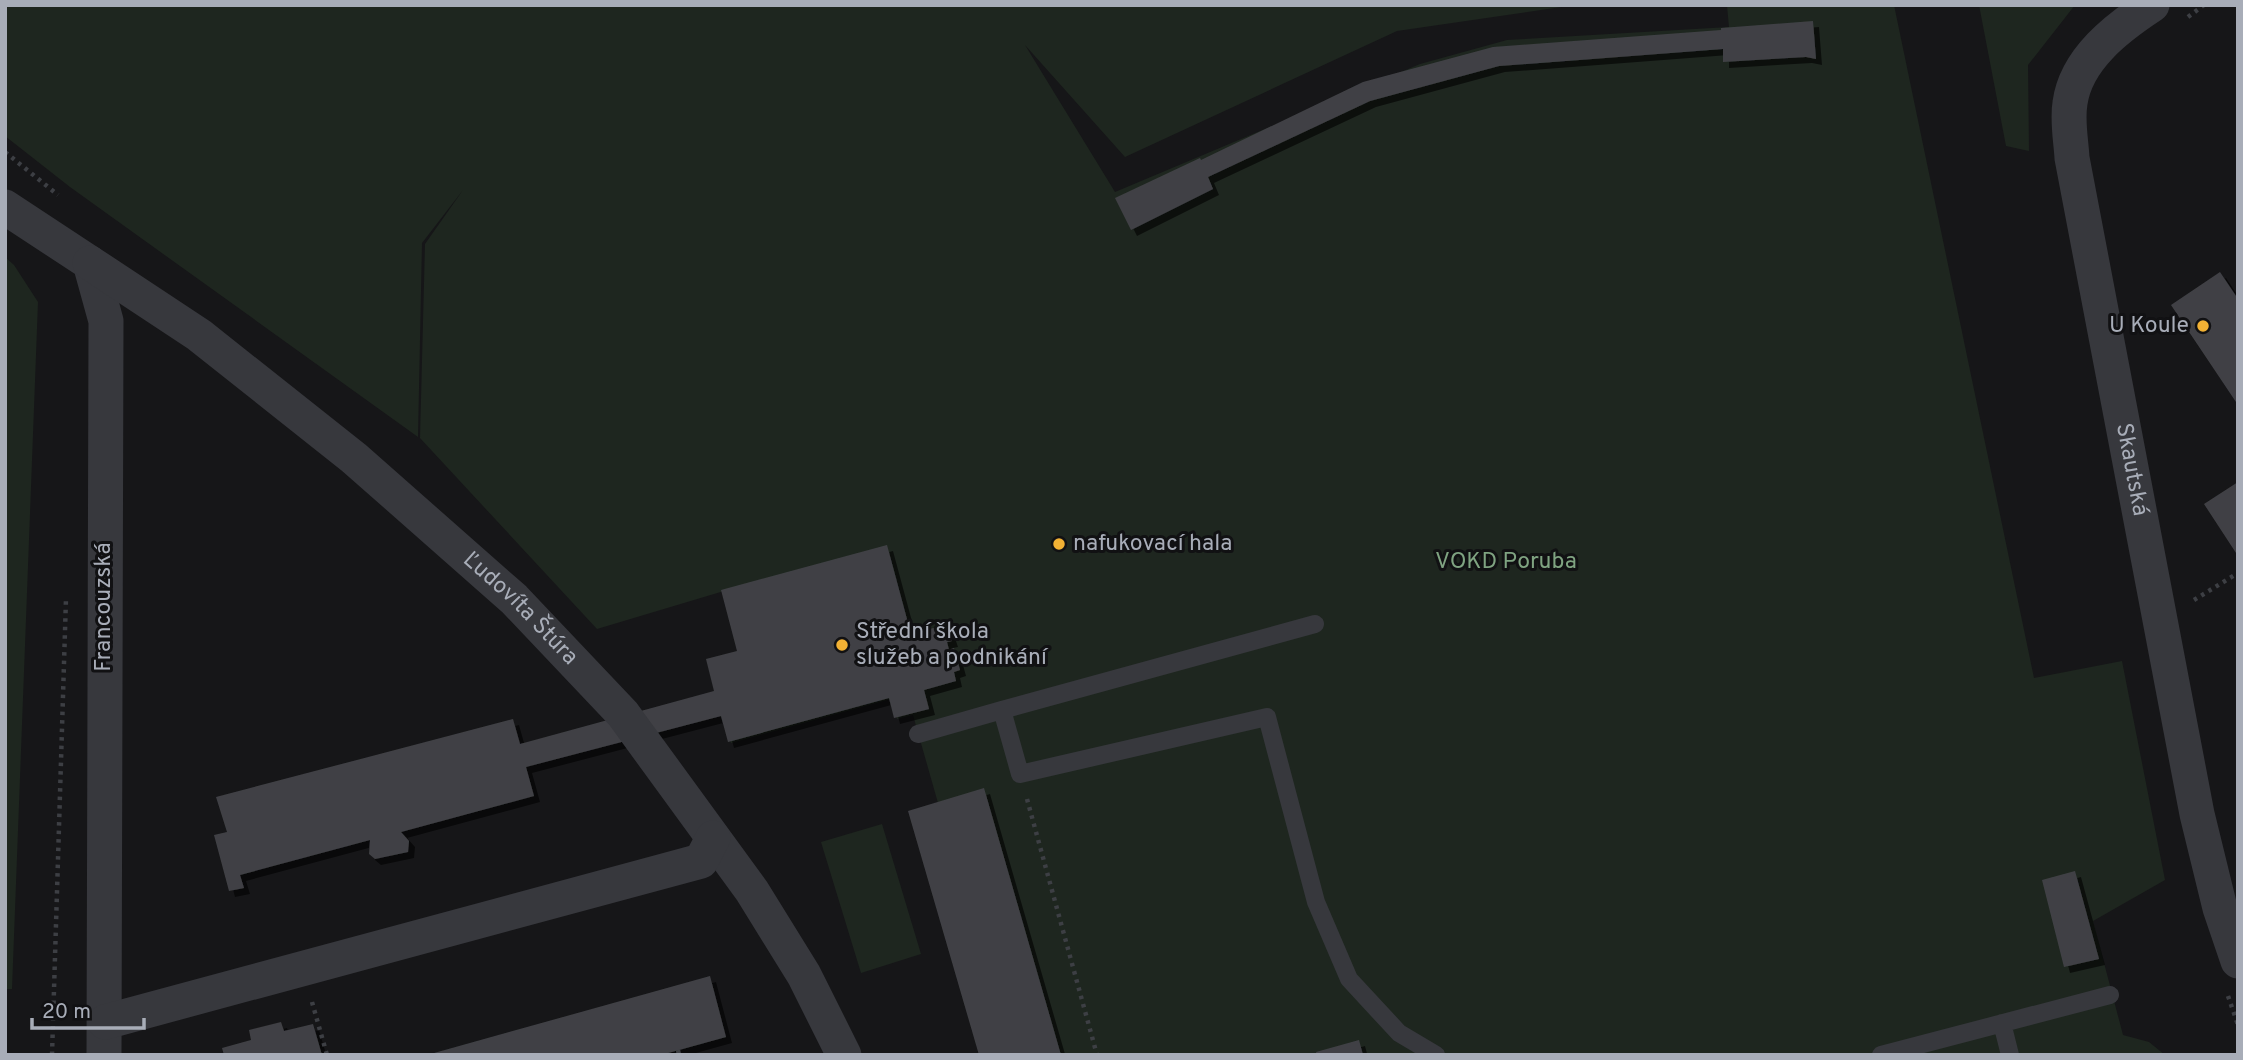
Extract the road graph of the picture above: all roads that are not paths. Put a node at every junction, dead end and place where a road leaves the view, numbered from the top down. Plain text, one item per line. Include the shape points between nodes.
1 (2152, 5) edge
2 (5, 207) edge
3 (90, 262) junction
4 (1315, 624) dead end
5 (1002, 710) junction
6 (918, 734) dead end
7 (713, 838) junction
8 (2238, 961) edge
9 (2110, 995) dead end
10 (2002, 1023) junction
11 (104, 1038) edge
12 (844, 1055) edge
13 (1436, 1055) edge
14 (1881, 1055) edge
15 (2010, 1055) edge

1 - 8 street, Skautská via 2123,24 2092,55 2073,87 2069,105 2072,158 2197,814
2 - 3 street
3 - 7 street, Ľudovíta Štúra via 199,335 354,458 514,599 623,714
3 - 11 street, Francouzská via 106,321
4 - 5 lane
5 - 6 lane
5 - 13 lane via 1020,774 1266,717 1316,902 1349,979 1399,1033
7 - 11 street via 701,861
7 - 12 street, Ľudovíta Štúra via 804,975
9 - 10 lane
10 - 14 lane
10 - 15 lane

